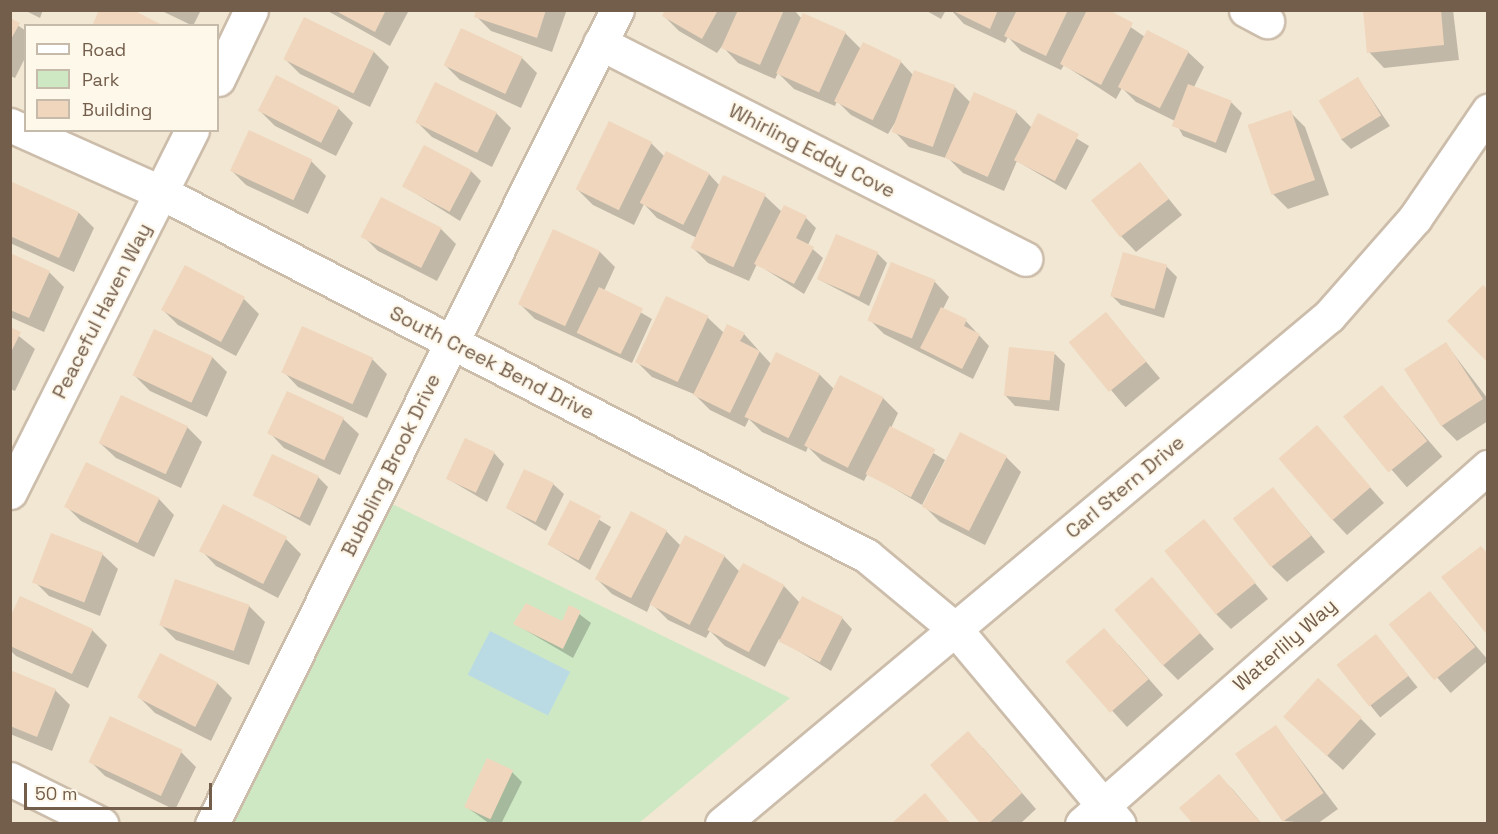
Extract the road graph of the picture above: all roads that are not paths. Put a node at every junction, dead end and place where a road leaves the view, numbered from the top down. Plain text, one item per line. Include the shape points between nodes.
1 (251, 10) edge
2 (617, 10) edge
3 (600, 43) junction
4 (219, 77) edge
5 (1488, 111) edge
6 (10, 125) edge
7 (24, 131) edge
8 (26, 132) edge
9 (191, 132) edge
10 (162, 193) junction
11 (1025, 259) dead end
12 (452, 342) junction
13 (1488, 467) edge
14 (10, 492) edge
15 (956, 630) junction
16 (10, 779) edge
17 (1101, 817) edge
18 (101, 824) edge
19 (212, 824) edge
20 (722, 824) edge

1 - 4 street
2 - 3 street, Bubbling Brook Drive
3 - 11 street, Whirling Eddy Cove
3 - 12 street, Bubbling Brook Drive
5 - 15 street, Carl Stern Drive via 1415,218 1329,316
6 - 7 street, South Creek Bend Drive
8 - 10 street, South Creek Bend Drive
9 - 10 street, Peaceful Haven Way
10 - 12 street, South Creek Bend Drive
10 - 14 street, Peaceful Haven Way
12 - 15 street, South Creek Bend Drive via 867,556
12 - 19 street, Bubbling Brook Drive
13 - 17 street, Waterlily Way
15 - 17 street, South Creek Bend Drive
15 - 20 street, Carl Stern Drive
16 - 18 street

